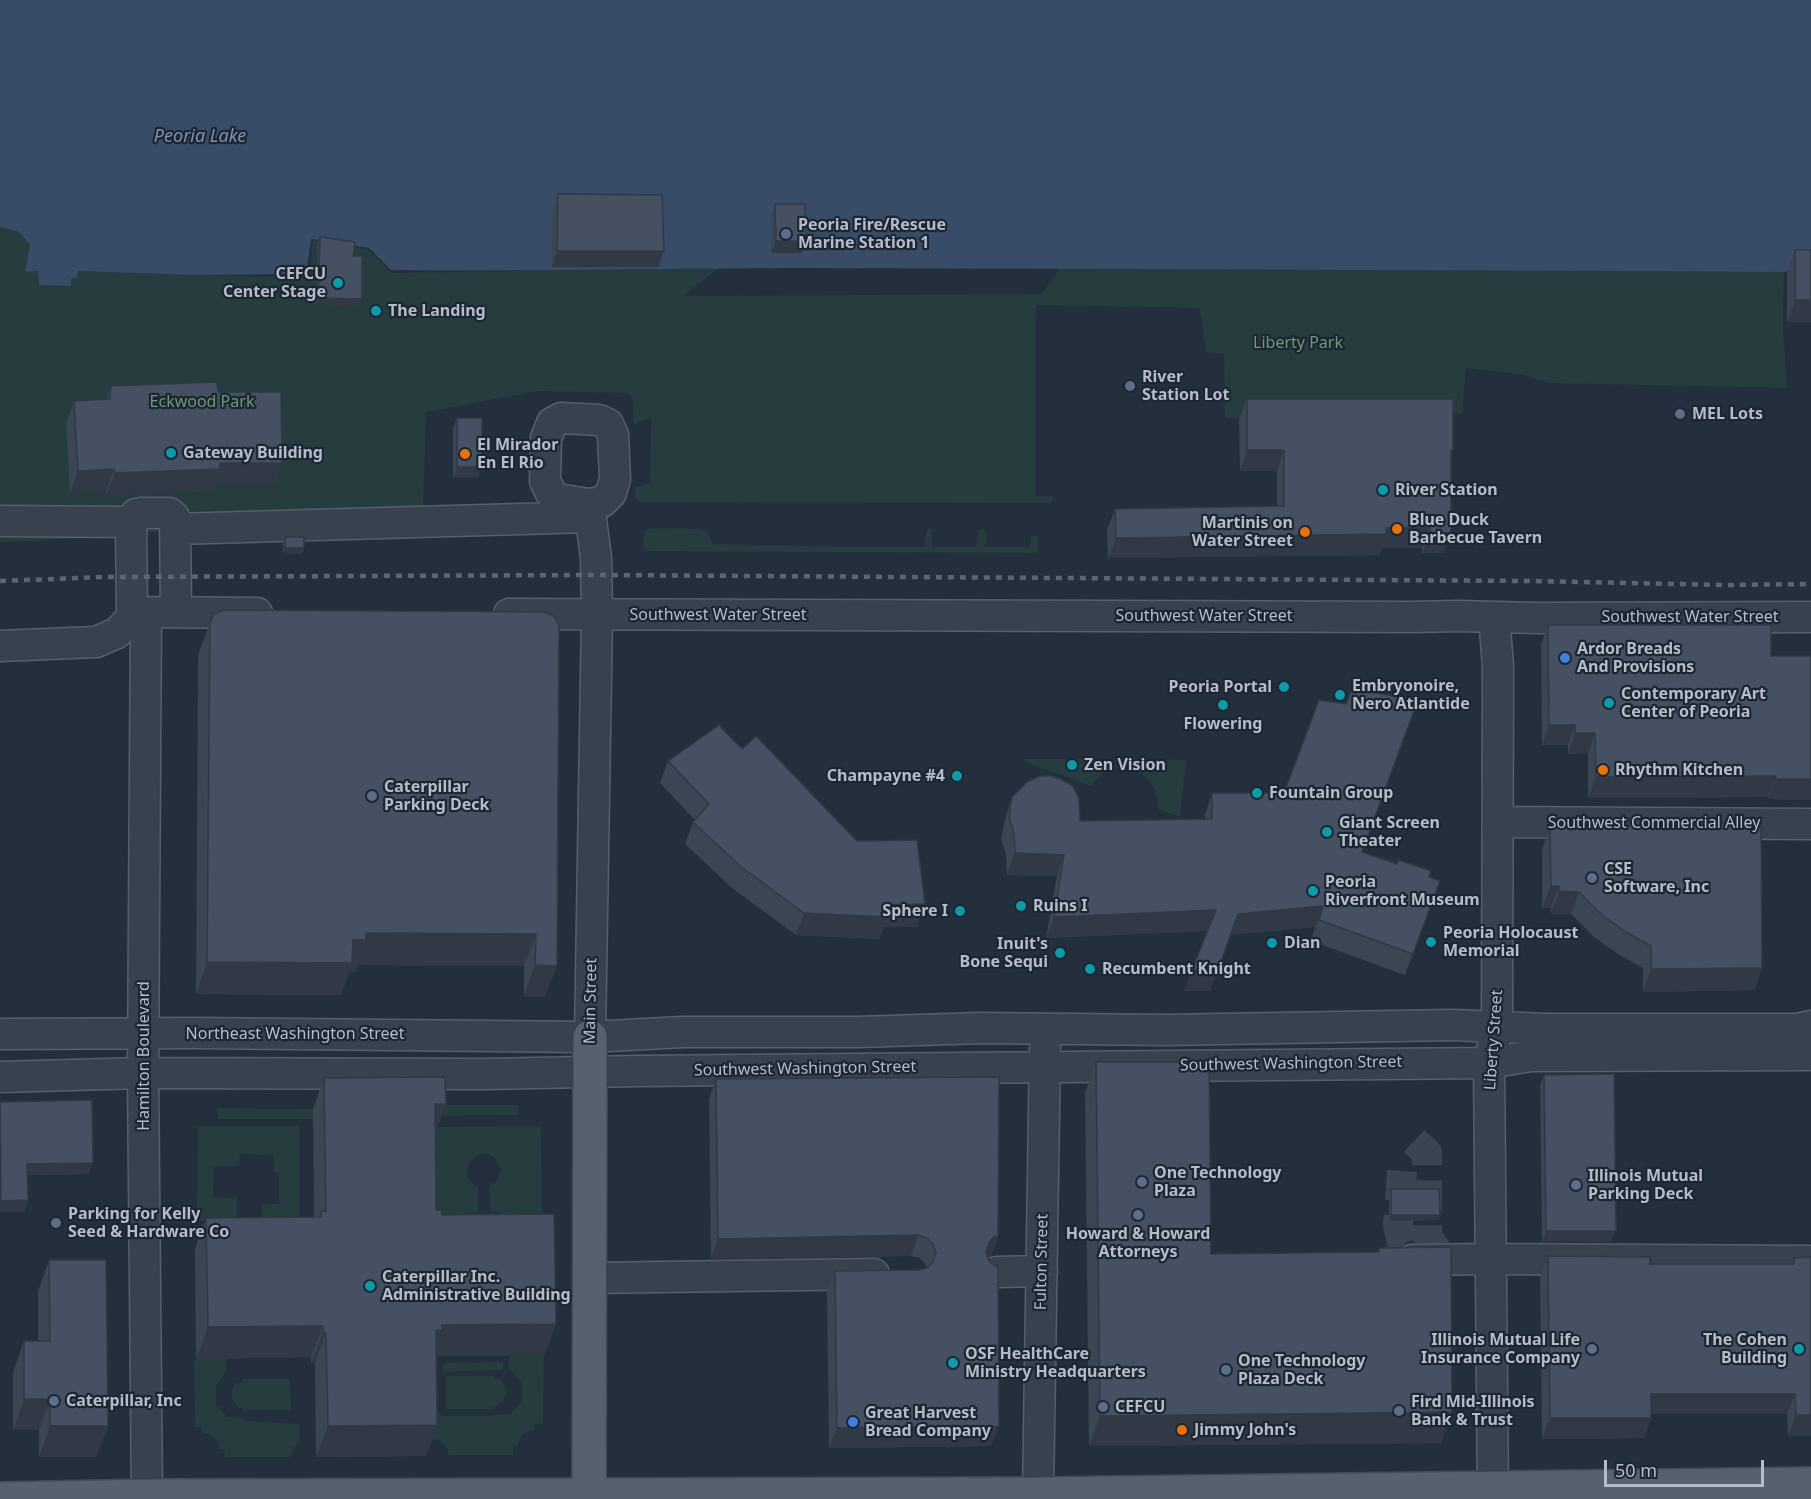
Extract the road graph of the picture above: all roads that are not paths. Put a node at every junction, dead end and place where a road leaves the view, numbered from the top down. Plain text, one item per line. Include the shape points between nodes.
1 (0, 521) edge
2 (131, 522) junction
3 (175, 529) junction
4 (176, 612) junction
5 (281, 613) edge
6 (597, 613) junction
7 (485, 614) edge
8 (139, 615) junction
9 (1494, 617) junction
10 (1811, 617) edge
11 (0, 646) edge
12 (1498, 822) junction
13 (1811, 824) edge
14 (1811, 1026) edge
15 (1497, 1027) junction
16 (1044, 1030) junction
17 (143, 1033) junction
18 (0, 1034) edge
19 (590, 1037) junction
20 (1811, 1055) edge
21 (1489, 1063) junction
22 (1045, 1067) junction
23 (143, 1073) junction
24 (590, 1073) junction
25 (0, 1077) edge
26 (1491, 1259) junction
27 (1384, 1261) edge
28 (1811, 1261) edge
29 (1042, 1271) junction
30 (996, 1272) edge
31 (900, 1274) edge
32 (589, 1278) junction
33 (1811, 1484) edge
34 (1038, 1494) junction
35 (1493, 1494) edge
36 (810, 1496) edge
37 (147, 1498) edge
38 (589, 1498) edge
39 (3, 1499) edge

1 - 2 street
2 - 3 street via 140,513 169,513 174,517
2 - 8 street, Hamilton Boulevard
3 - 4 street
3 - 6 street, Main Street via 590,511
4 - 5 street
4 - 8 street
6 - 7 street, Southwest Water Street
6 - 9 street, Southwest Water Street
6 - 19 street, Main Street
8 - 11 street via 117,633 96,642
8 - 17 street, Hamilton Boulevard
9 - 10 street, Southwest Water Street
9 - 12 street, Liberty Street via 1498,666
12 - 13 street, Southwest Commercial Alley
12 - 15 street, Liberty Street
14 - 15 street
15 - 16 street via 1453,1024
15 - 21 street, Liberty Street
16 - 19 street via 683,1032
16 - 22 street, Fulton Street
17 - 18 street, Northeast Washington Street
17 - 19 street, Northeast Washington Street
17 - 23 street, Hamilton Boulevard
19 - 24 main road, Main Street
20 - 21 street, Southwest Washington Street via 1531,1056
21 - 22 street, Southwest Washington Street
21 - 26 street, Liberty Street
22 - 24 street, Southwest Washington Street
22 - 29 street, Fulton Street
23 - 24 street
23 - 25 street
23 - 37 street, Hamilton Boulevard
24 - 32 main road, Main Street
26 - 27 street
26 - 28 street
26 - 35 street, Liberty Street
29 - 30 street
29 - 34 street, Fulton Street
31 - 32 street
32 - 38 main road, Main Street
33 - 35 main road
34 - 35 main road
34 - 36 main road
36 - 38 main road
37 - 38 main road
37 - 39 main road

